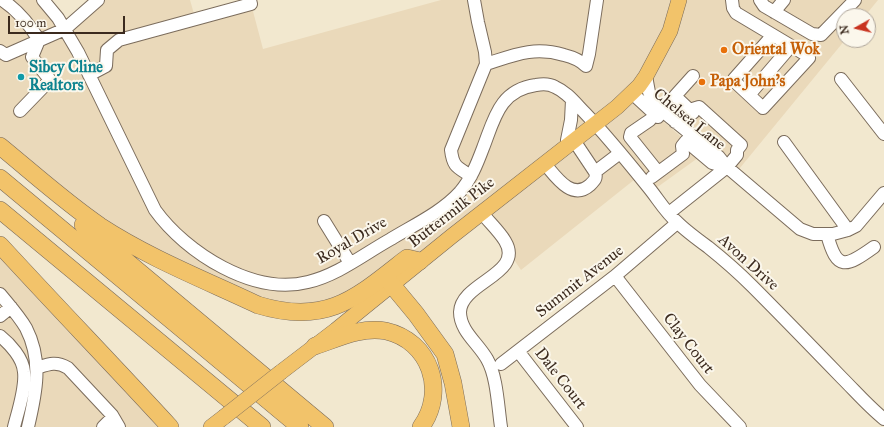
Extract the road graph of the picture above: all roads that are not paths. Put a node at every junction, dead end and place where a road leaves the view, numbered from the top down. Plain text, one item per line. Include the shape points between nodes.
1 (2, 0) edge
2 (43, 0) edge
3 (98, 0) edge
4 (474, 0) edge
5 (597, 0) edge
6 (679, 0) edge
7 (732, 0) edge
8 (760, 0) edge
9 (784, 0) edge
10 (855, 0) edge
11 (250, 2) edge
12 (774, 12) junction
13 (64, 29) junction
14 (773, 35) junction
15 (39, 40) junction
16 (791, 46) junction
17 (0, 51) edge
18 (486, 64) junction
19 (89, 75) junction
20 (646, 76) junction
21 (693, 76) dead end
22 (841, 79) dead end
23 (632, 93) junction
24 (749, 95) junction
25 (572, 100) junction
26 (690, 110) junction
27 (20, 111) dead end
28 (650, 120) dead end
29 (675, 122) junction
30 (596, 125) junction
31 (884, 134) edge
32 (686, 141) junction
33 (569, 142) junction
34 (784, 142) dead end
35 (0, 146) edge
36 (620, 153) junction
37 (0, 156) edge
38 (545, 164) junction
39 (727, 167) junction
40 (595, 172) junction
41 (658, 172) junction
42 (471, 176) junction
43 (0, 178) edge
44 (644, 182) junction
45 (884, 193) edge
46 (0, 210) edge
47 (482, 213) junction
48 (669, 213) junction
49 (324, 221) dead end
50 (677, 223) junction
51 (848, 230) junction
52 (827, 234) junction
53 (0, 245) edge
54 (874, 247) dead end
55 (420, 261) junction
56 (350, 263) junction
57 (615, 276) junction
58 (392, 285) junction
59 (0, 294) edge
60 (11, 307) junction
61 (0, 316) edge
62 (0, 336) edge
63 (315, 346) junction
64 (518, 351) junction
65 (502, 364) dead end
66 (37, 368) junction
67 (884, 419) edge
68 (116, 422) edge
69 (14, 427) edge
70 (28, 427) edge
71 (103, 427) edge
72 (170, 427) edge
73 (211, 427) edge
74 (262, 427) edge
75 (300, 427) edge
76 (325, 427) edge
77 (421, 427) edge
78 (461, 427) edge
79 (501, 427) edge
80 (578, 427) edge
81 (740, 427) edge

1 - 15 street via 21,16
2 - 13 street, Royal Drive
3 - 13 street
4 - 18 street
5 - 18 street via 586,66 570,57 541,50
6 - 20 main road, Buttermilk Pike via 670,30
7 - 14 street via 736,13
8 - 12 street
9 - 12 street
10 - 12 street via 821,35 812,34
11 - 19 street via 119,40 107,50 106,66
13 - 15 street
13 - 19 street, Royal Drive
14 - 16 street
14 - 24 street via 734,79
15 - 17 street via 6,55
15 - 27 street via 32,57 50,80
16 - 24 street
16 - 24 street via 809,58 765,108
18 - 42 street via 451,150 452,161
19 - 56 street, Royal Drive via 155,210 174,233 193,249 234,272 253,280 277,285 308,282
20 - 23 main road, Buttermilk Pike
20 - 29 street, Chelsea Lane via 655,105
21 - 26 street via 675,96
22 - 31 street
23 - 30 main road, Buttermilk Pike
23 - 32 street, Chelsea Lane
25 - 30 street, Royal Drive
25 - 33 street
25 - 42 street, Royal Drive via 548,84 527,87 506,99 498,109
26 - 29 street via 686,110
26 - 39 street via 737,150 737,155
28 - 41 street via 631,133 630,137
29 - 39 street, Chelsea Lane via 719,157
30 - 33 main road, Buttermilk Pike
30 - 36 street, Avon Drive
32 - 39 street, Chelsea Lane via 712,163
32 - 41 street via 682,146 683,154
33 - 38 main road, Buttermilk Pike
33 - 40 street
34 - 51 street
35 - 55 highway via 101,226 143,251 258,305 272,309 318,311 342,304 362,293 407,258
36 - 40 street
36 - 44 street, Avon Drive
37 - 76 highway
38 - 40 street via 564,185 573,189 587,188 595,180
38 - 47 main road, Buttermilk Pike
39 - 48 street
39 - 52 street, Chelsea Lane via 800,229 813,234
41 - 44 street
42 - 56 street, Royal Drive via 458,193 442,207
43 - 75 highway
44 - 48 street, Avon Drive
45 - 51 street, Chelsea Lane via 856,226
46 - 74 highway
47 - 55 main road, Buttermilk Pike
47 - 79 street via 505,242 508,260 502,269 473,290 464,301 460,313 464,328 491,367
48 - 50 street, Avon Drive
49 - 56 street
50 - 57 street, Summit Avenue
50 - 67 street, Avon Drive via 750,284
51 - 52 street, Chelsea Lane
52 - 54 street via 833,254 843,263 856,260
53 - 72 highway
55 - 58 main road, Buttermilk Pike
57 - 64 street, Summit Avenue
57 - 81 street, Clay Court via 700,385
58 - 63 main road, Buttermilk Pike
58 - 78 highway via 445,354
59 - 60 street
60 - 61 street
60 - 66 street via 30,338
62 - 69 street via 20,358 24,370 24,382
63 - 73 main road, Buttermilk Pike, bridge
63 - 77 highway via 365,331 386,331 407,340 422,354 428,364 434,390 432,408
64 - 65 street, Summit Avenue
64 - 80 street, Dale Court
66 - 68 street via 61,364 68,368
66 - 70 street via 36,393
68 - 71 street

